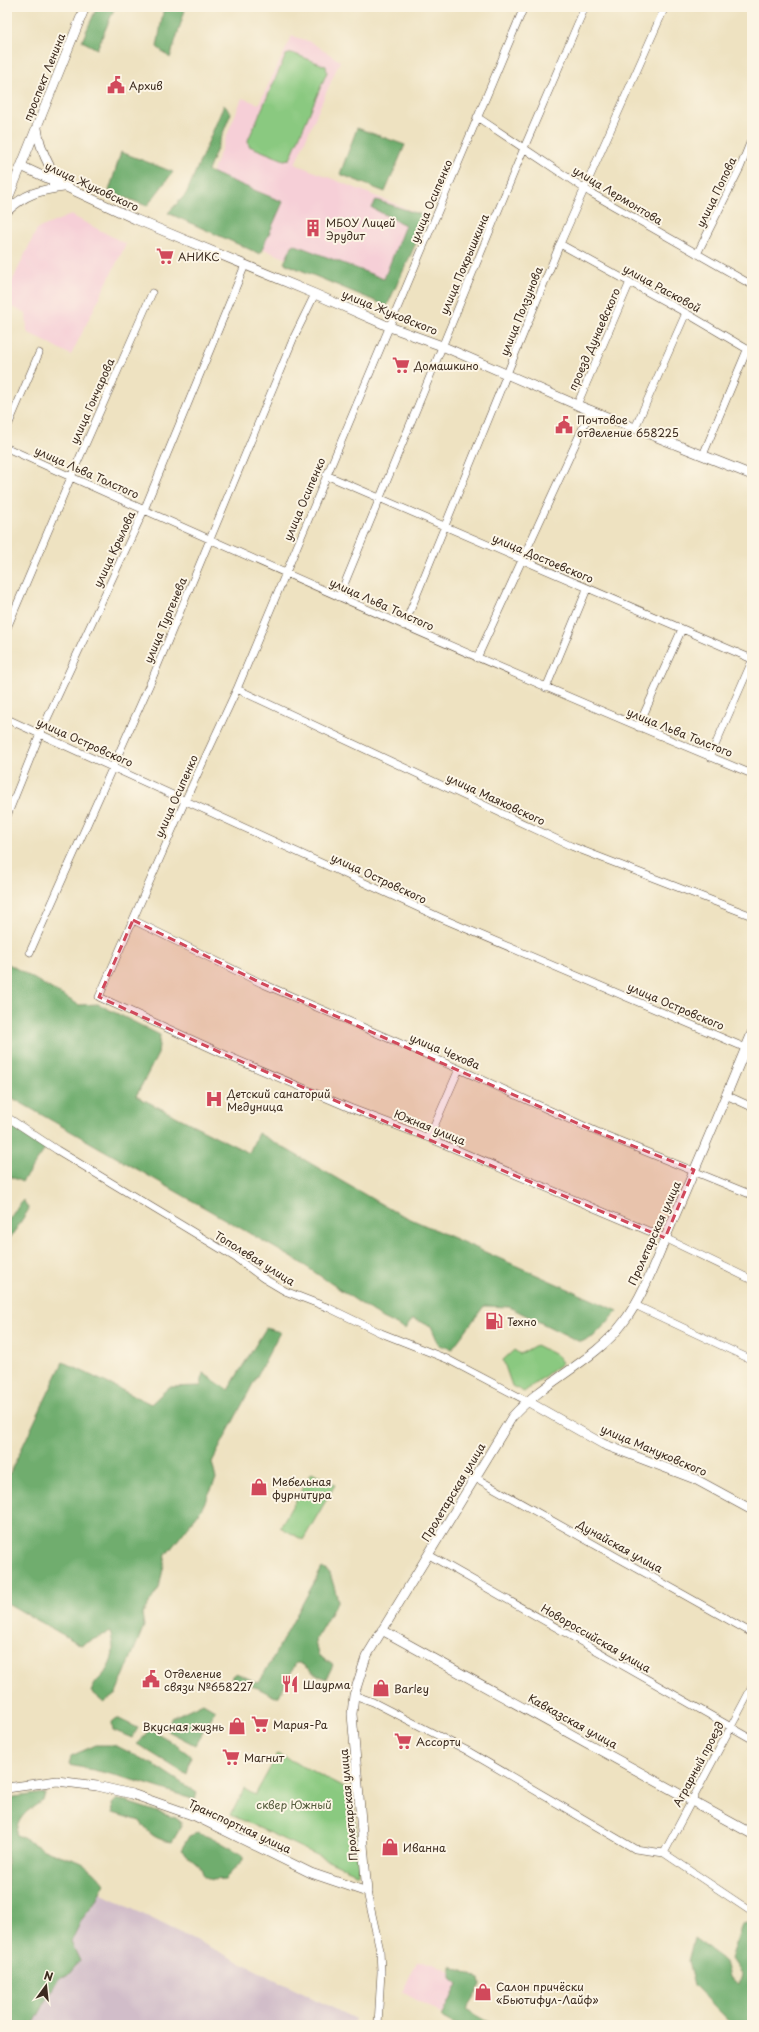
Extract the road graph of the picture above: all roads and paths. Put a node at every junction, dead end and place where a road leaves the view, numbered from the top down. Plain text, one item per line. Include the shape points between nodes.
1 (85, 7) edge
2 (524, 7) edge
3 (585, 7) edge
4 (665, 7) edge
5 (477, 117) junction
6 (36, 126) junction
7 (752, 138) edge
8 (524, 148) junction
9 (21, 166) junction
10 (64, 187) junction
11 (584, 189) junction
12 (7, 201) edge
13 (7, 211) edge
14 (560, 244) junction
15 (698, 254) junction
16 (245, 266) junction
17 (630, 282) junction
18 (752, 285) edge
19 (152, 293) dead end
20 (315, 294) junction
21 (686, 313) junction
22 (390, 328) junction
23 (442, 346) junction
24 (750, 351) edge
25 (39, 353) dead end
26 (508, 374) junction
27 (577, 405) junction
28 (591, 410) junction
29 (7, 428) edge
30 (635, 428) junction
31 (7, 448) edge
32 (703, 455) junction
33 (326, 475) junction
34 (752, 475) edge
35 (71, 477) junction
36 (379, 498) junction
37 (144, 510) junction
38 (444, 527) junction
39 (210, 540) junction
40 (522, 561) junction
41 (285, 574) junction
42 (587, 589) junction
43 (339, 597) junction
44 (404, 626) junction
45 (7, 628) edge
46 (682, 629) junction
47 (477, 658) junction
48 (752, 660) edge
49 (546, 688) junction
50 (237, 689) junction
51 (7, 719) edge
52 (638, 727) junction
53 (40, 734) junction
54 (710, 757) junction
55 (113, 766) junction
56 (752, 774) edge
57 (185, 801) junction
58 (7, 816) edge
59 (752, 916) edge
60 (133, 920) junction
61 (30, 952) dead end
62 (99, 997) joint
63 (752, 1033) edge
64 (746, 1048) junction
65 (459, 1069) junction
66 (726, 1095) junction
67 (752, 1107) edge
68 (7, 1117) edge
69 (429, 1138) junction
70 (694, 1170) junction
71 (752, 1195) edge
72 (665, 1238) junction
73 (752, 1280) edge
74 (635, 1305) junction
75 (752, 1360) edge
76 (526, 1401) junction
77 (476, 1478) junction
78 (752, 1510) edge
79 (429, 1555) junction
80 (382, 1630) junction
81 (752, 1633) edge
82 (752, 1687) edge
83 (354, 1695) junction
84 (729, 1727) junction
85 (752, 1739) edge
86 (7, 1788) edge
87 (691, 1800) junction
88 (752, 1834) edge
89 (664, 1853) junction
90 (367, 1892) junction
91 (752, 1912) edge
92 (378, 2025) edge

1 - 6 street, проспект Ленина
2 - 5 street, улица Осипенко
3 - 8 street, улица Покрышкина
4 - 11 street, улица Ползунова
5 - 8 street, улица Лермонтова
5 - 22 street, улица Осипенко
6 - 9 street, проспект Ленина
6 - 10 street via 42,153
7 - 15 street, улица Попова
8 - 11 street, улица Лермонтова
8 - 23 street, улица Покрышкина
9 - 10 street, улица Жуковского
9 - 12 street, проспект Ленина
10 - 13 street via 38,191 18,200
10 - 16 street, улица Жуковского
11 - 14 street, улица Ползунова
11 - 15 street, улица Лермонтова
14 - 17 street, улица Расковой
14 - 26 street, улица Ползунова
15 - 18 street, улица Лермонтова
16 - 20 street, улица Жуковского
16 - 37 street, улица Крылова
17 - 21 street, улица Расковой
17 - 27 street, проезд Дунаевского
19 - 35 street, улица Гончарова
20 - 22 street, улица Жуковского
20 - 39 street, улица Тургенева via 294,337
21 - 24 street, улица Расковой
21 - 30 street
22 - 23 street, улица Жуковского
22 - 33 street, улица Осипенко
23 - 26 street, улица Жуковского
23 - 36 street, улица Покрышкина
24 - 32 street
25 - 29 street
26 - 27 street, улица Жуковского
26 - 38 street, улица Ползунова
27 - 28 street, улица Жуковского
28 - 30 street, улица Жуковского
28 - 40 street
30 - 32 street, улица Жуковского
31 - 35 street, улица Льва Толстого
32 - 34 street, улица Жуковского
33 - 36 street, улица Достоевского
33 - 41 street, улица Осипенко
35 - 37 street, улица Льва Толстого
35 - 45 street, улица Гончарова
36 - 38 street, улица Достоевского
36 - 43 street, улица Покрышкина
37 - 39 street, улица Льва Толстого
37 - 53 street, улица Крылова
38 - 40 street, улица Достоевского
38 - 44 street, улица Ползунова
39 - 41 street, улица Льва Толстого
39 - 55 street, улица Тургенева
40 - 42 street, улица Достоевского
40 - 47 street
41 - 43 street, улица Льва Толстого
41 - 50 street, улица Осипенко
42 - 46 street, улица Достоевского
42 - 49 street
43 - 44 street, улица Льва Толстого
44 - 47 street, улица Льва Толстого
46 - 48 street, улица Достоевского
46 - 52 street
47 - 49 street, улица Льва Толстого
48 - 54 street
49 - 52 street, улица Льва Толстого
50 - 57 street, улица Осипенко
50 - 59 street, улица Маяковского via 571,846
51 - 53 street, улица Островского
52 - 54 street, улица Льва Толстого
53 - 55 street, улица Островского
53 - 58 street, улица Крылова
54 - 56 street, улица Льва Толстого
55 - 57 street, улица Островского
55 - 61 street, улица Тургенева
57 - 60 street, улица Осипенко
57 - 64 street, улица Островского via 441,918
60 - 62 street, улица Осипенко
60 - 65 street, улица Чехова via 261,983
62 - 69 street, Южная улица via 228,1056 350,1108
63 - 64 street, Пролетарская улица
64 - 66 street, Пролетарская улица
65 - 69 street
65 - 70 street, улица Чехова via 595,1131
66 - 67 street
66 - 70 street, Пролетарская улица
68 - 76 street, Тополевая улица via 285,1291 447,1359
69 - 72 street, Южная улица
70 - 71 street, улица Чехова
70 - 72 street, Пролетарская улица
72 - 73 street, Южная улица
72 - 74 street, Пролетарская улица
74 - 75 street
74 - 76 street, Пролетарская улица via 608,1341
76 - 77 street, Пролетарская улица via 512,1416
76 - 78 street, улица Мануковского via 603,1444 695,1479
77 - 79 street, Пролетарская улица
77 - 81 street, Дунайская улица
79 - 80 street, Пролетарская улица
79 - 84 street, Новороссийская улица
80 - 83 street, Пролетарская улица via 366,1657
80 - 87 street, Кавказская улица
82 - 84 street, Аграрный проезд
83 - 89 street via 373,1702 466,1750 635,1849
83 - 90 street, Пролетарская улица via 352,1714
84 - 85 street, Новороссийская улица
84 - 87 street, Аграрный проезд
86 - 90 street, Транспортная улица via 57,1781 132,1794 195,1816 311,1873
87 - 88 street, Кавказская улица
87 - 89 street, Аграрный проезд
89 - 91 street
90 - 92 street, Пролетарская улица via 380,1950

